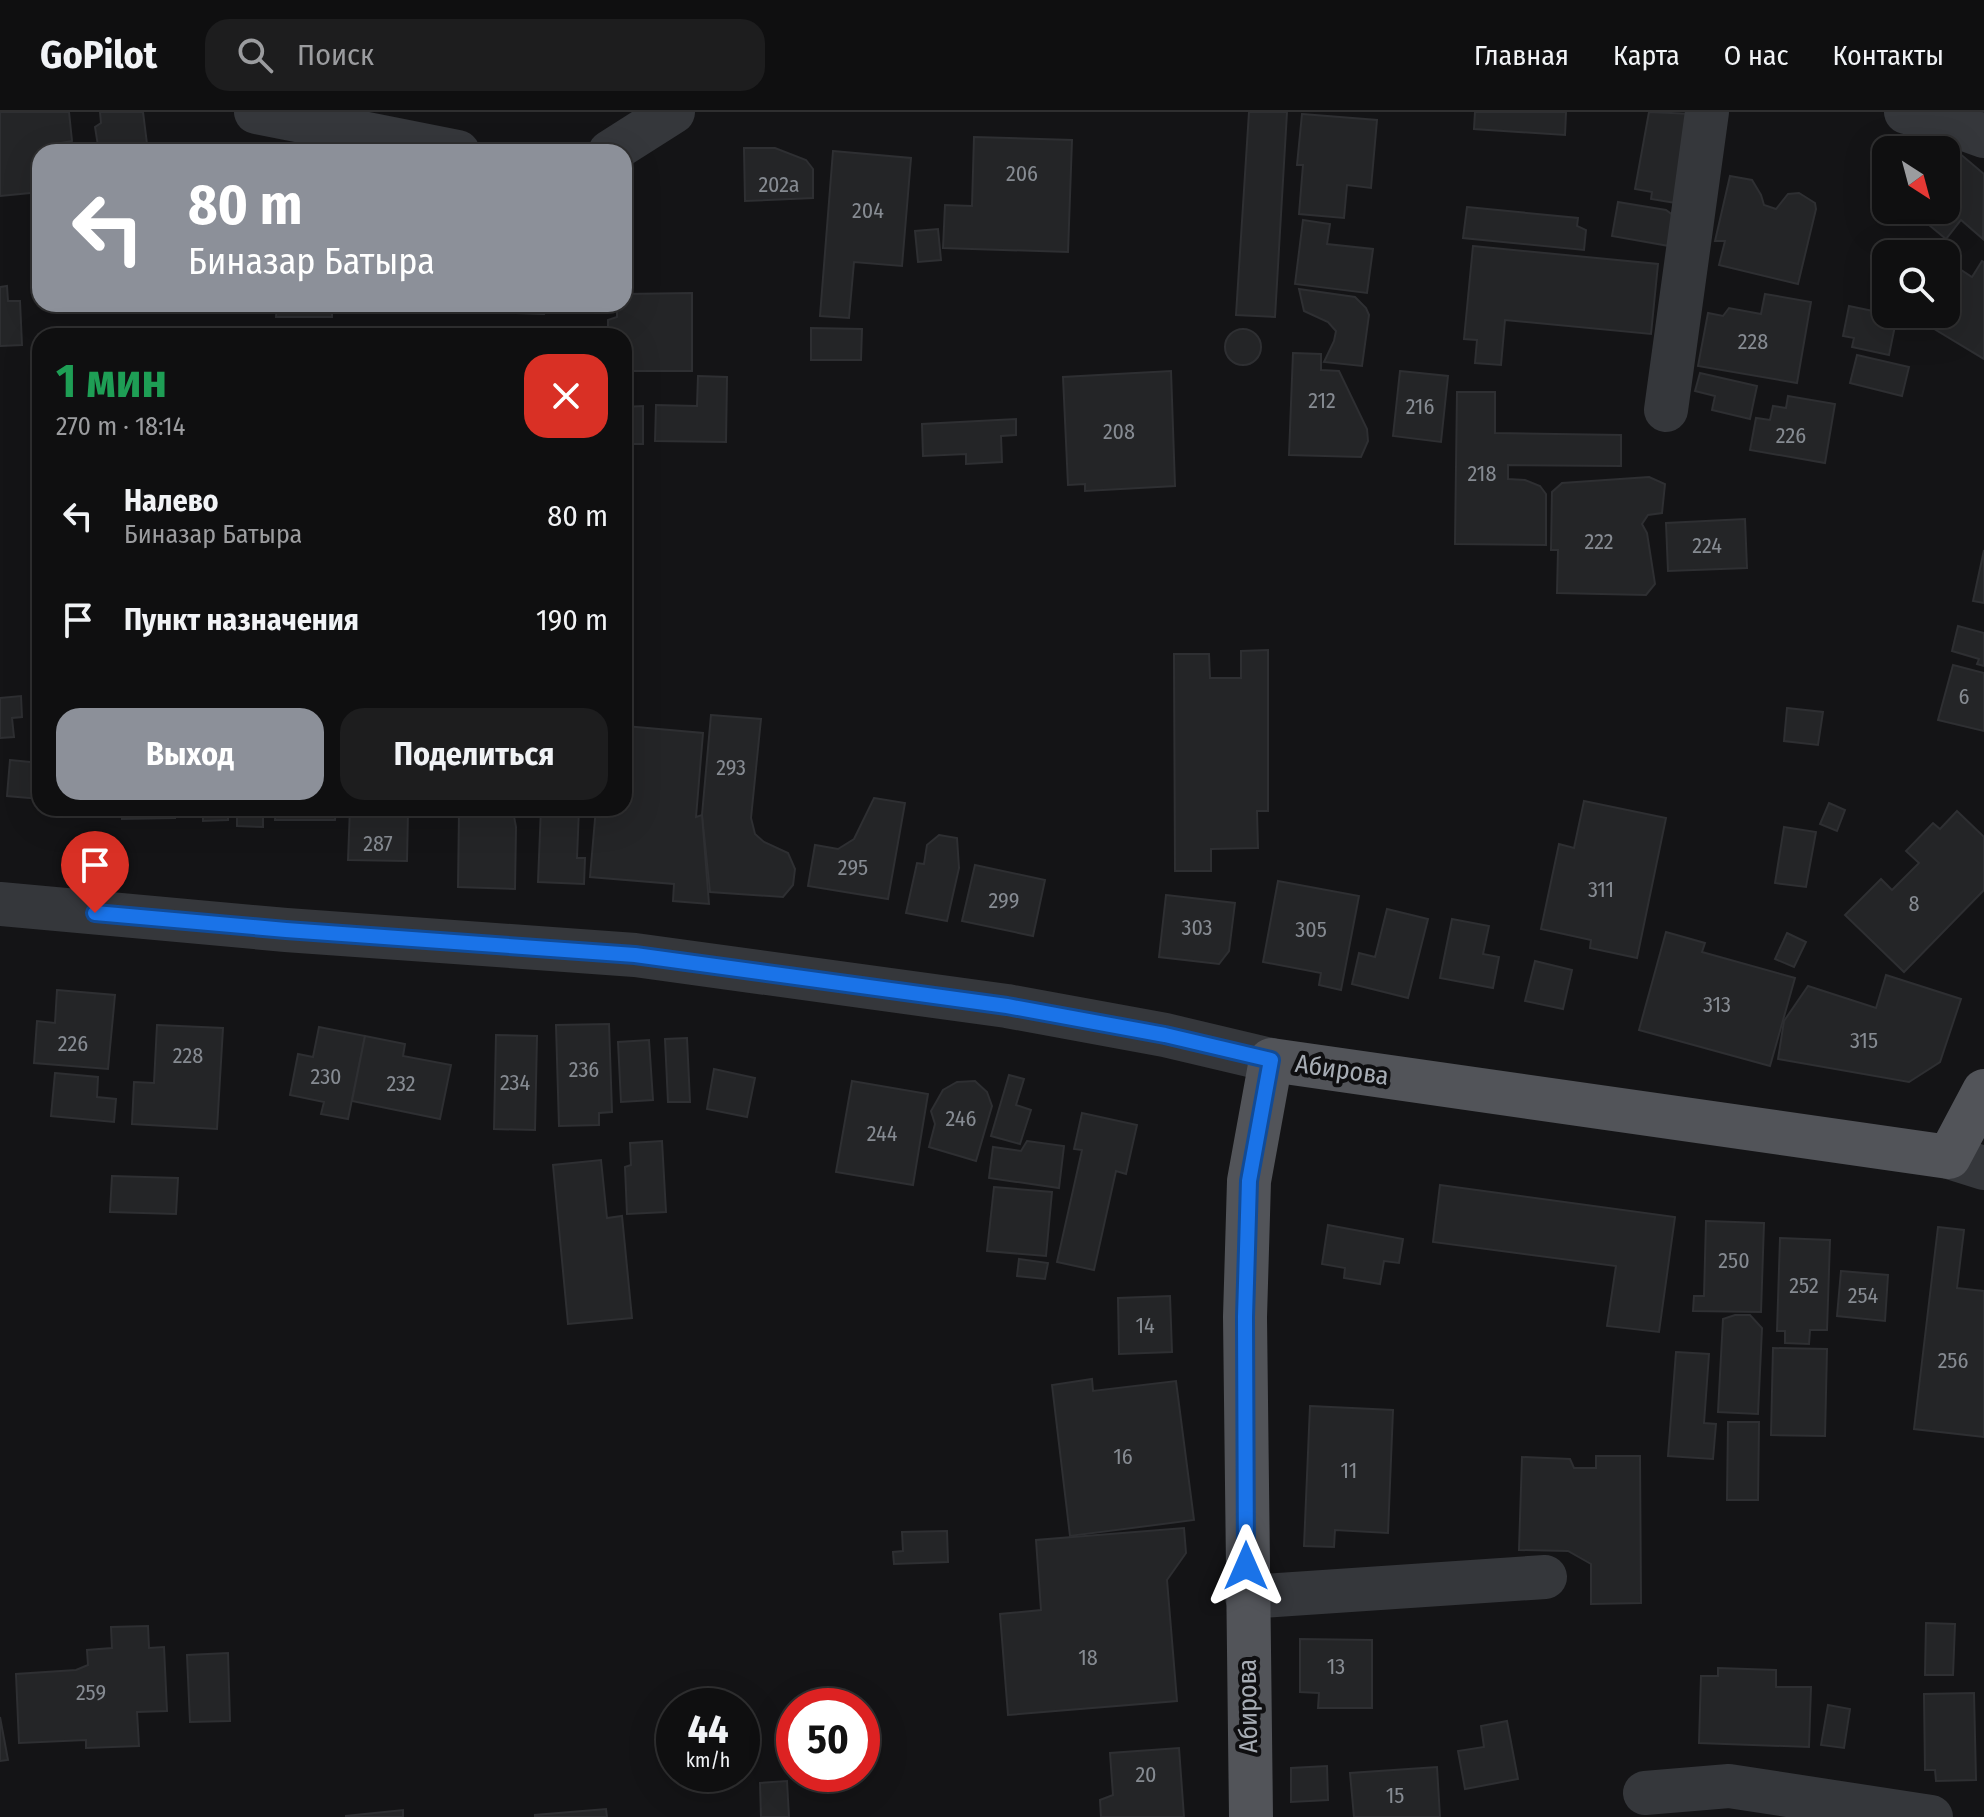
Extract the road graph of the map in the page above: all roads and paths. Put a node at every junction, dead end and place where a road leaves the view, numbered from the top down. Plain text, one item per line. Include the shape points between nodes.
1 (256, 112) edge
2 (673, 112) edge
3 (1707, 112) edge
4 (1906, 112) edge
5 (1984, 136) edge
6 (418, 144) edge
7 (623, 144) edge
8 (1666, 410) dead end
9 (0, 904) edge
10 (1271, 1060) junction
11 (1984, 1091) edge
12 (1967, 1162) edge
13 (1545, 1577) dead end
14 (1247, 1597) junction
15 (1645, 1793) dead end
16 (1251, 1817) edge
17 (1931, 1817) edge

1 - 6 street
2 - 7 street
3 - 8 street
4 - 5 street
9 - 10 street via 635,955 1007,1006
10 - 12 main road, Абирова
10 - 14 main road, Абирова via 1249,1181
11 - 12 main road, Абирова
13 - 14 street
14 - 16 main road, Абирова
15 - 17 street via 1729,1786

